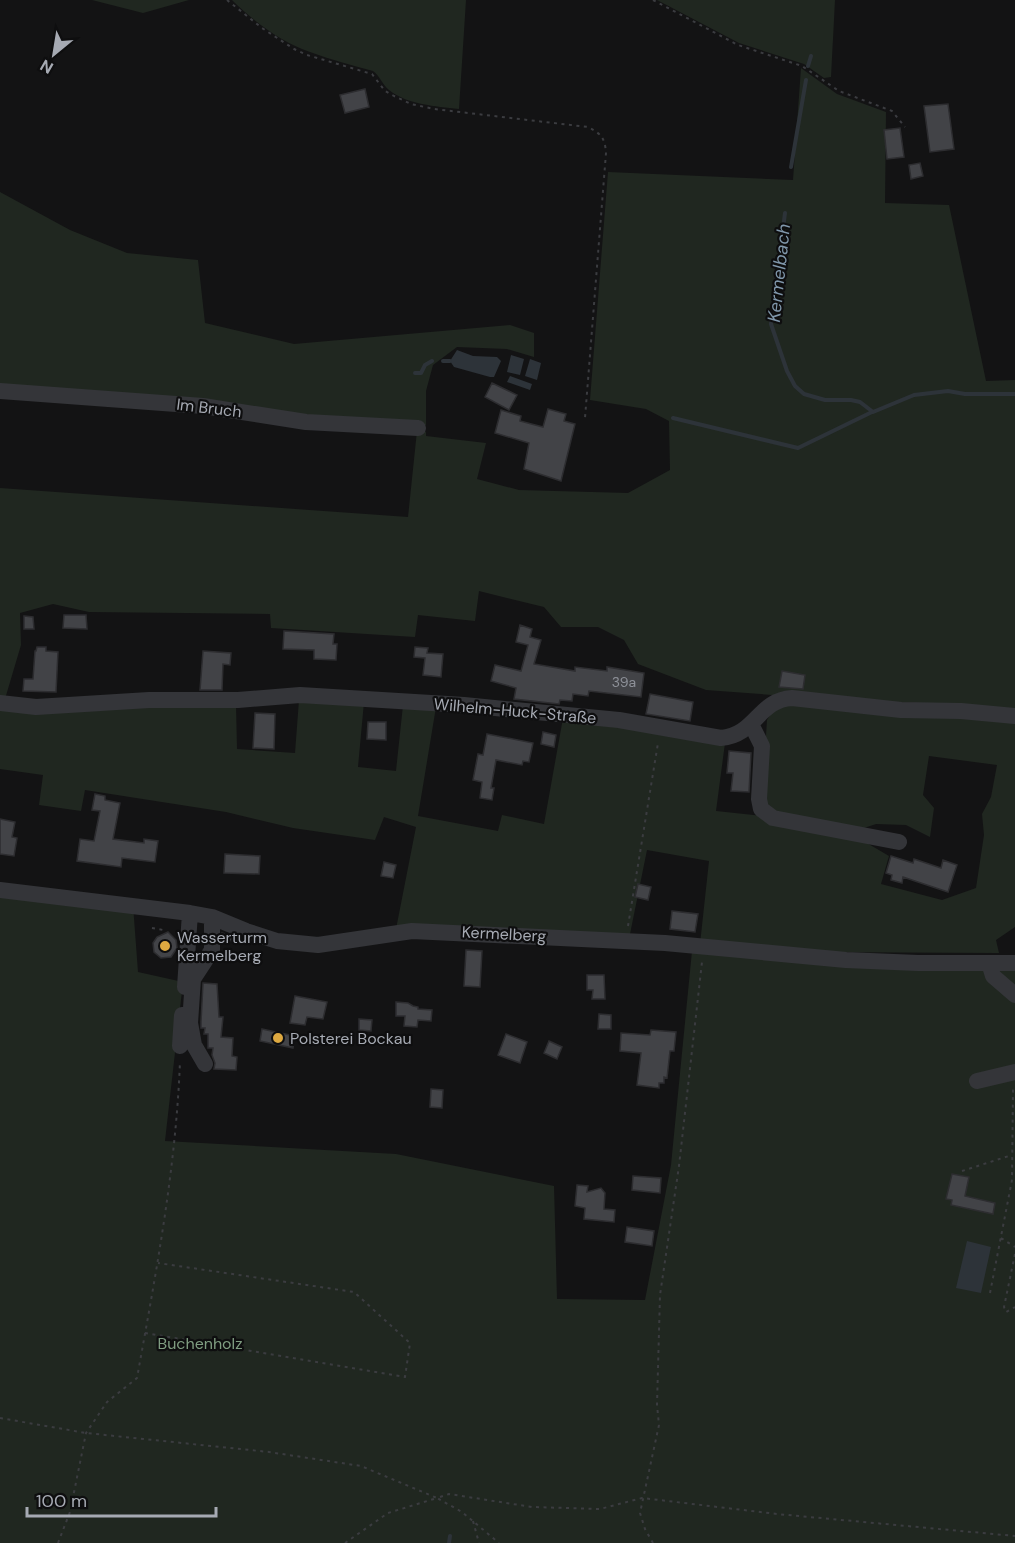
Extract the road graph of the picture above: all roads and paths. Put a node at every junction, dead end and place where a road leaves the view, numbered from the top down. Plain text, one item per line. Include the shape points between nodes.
1 (227, 0) edge
2 (653, 0) edge
3 (905, 127) dead end
4 (0, 391) edge
5 (585, 417) dead end
6 (418, 428) dead end
7 (0, 703) edge
8 (1015, 716) edge
9 (751, 724) junction
10 (661, 727) junction
11 (899, 842) dead end
12 (0, 890) edge
13 (190, 913) junction
14 (212, 917) junction
15 (152, 928) dead end
16 (164, 930) dead end
17 (626, 941) junction
18 (704, 947) junction
19 (989, 963) junction
20 (1015, 963) edge
21 (1015, 995) edge
22 (180, 1046) joint
23 (205, 1064) dead end
24 (1014, 1072) edge
25 (977, 1081) dead end
26 (1012, 1155) junction
27 (962, 1170) dead end
28 (1001, 1238) junction
29 (1015, 1247) edge
30 (1015, 1254) edge
31 (158, 1263) junction
32 (990, 1293) dead end
33 (1015, 1307) edge
34 (145, 1333) junction
35 (0, 1418) edge
36 (86, 1433) junction
37 (437, 1498) junction
38 (642, 1498) junction
39 (473, 1521) junction
40 (1015, 1536) edge
41 (58, 1543) edge
42 (345, 1543) edge
43 (479, 1543) edge
44 (499, 1543) edge
45 (653, 1543) edge

1 - 5 path via 294,49 372,74 385,91 411,104 588,127 600,133 606,153
2 - 3 path via 738,45 802,66 839,92 892,111
4 - 6 street, Im Bruch via 204,406 306,422
7 - 10 street, Wilhelm-Huck-Straße via 36,707 300,695 464,705
8 - 9 street, Wilhelm-Huck-Straße via 901,710 792,698 771,704
9 - 10 street, Wilhelm-Huck-Straße via 741,733 721,738
9 - 11 street via 762,746 759,799 766,814
10 - 17 path
12 - 13 street, Kermelberg
13 - 14 street, Kermelberg
13 - 22 street
14 - 17 street, Kermelberg via 278,940 318,945 412,931
14 - 23 street via 212,950 193,979 190,1023 194,1045
15 - 16 path
17 - 18 street, Kermelberg
18 - 19 street, Kermelberg via 846,960
18 - 38 path via 660,1295 659,1425
19 - 20 street, Kermelberg
19 - 21 street via 993,976
22 - 31 path via 178,1115
24 - 25 street
24 - 26 path
26 - 27 path
26 - 28 path via 1012,1180
28 - 29 path
28 - 32 path
30 - 33 path via 1004,1307 1006,1312
31 - 34 path
31 - 34 path via 354,1292 410,1343 405,1377
34 - 36 path via 137,1378 107,1402
35 - 36 path
36 - 37 path via 269,1452 360,1466
36 - 41 path via 70,1512
37 - 38 path via 449,1494 532,1507 600,1509
37 - 39 path
37 - 42 path via 388,1513
38 - 40 path
38 - 45 path via 640,1513
39 - 43 path
39 - 44 path

